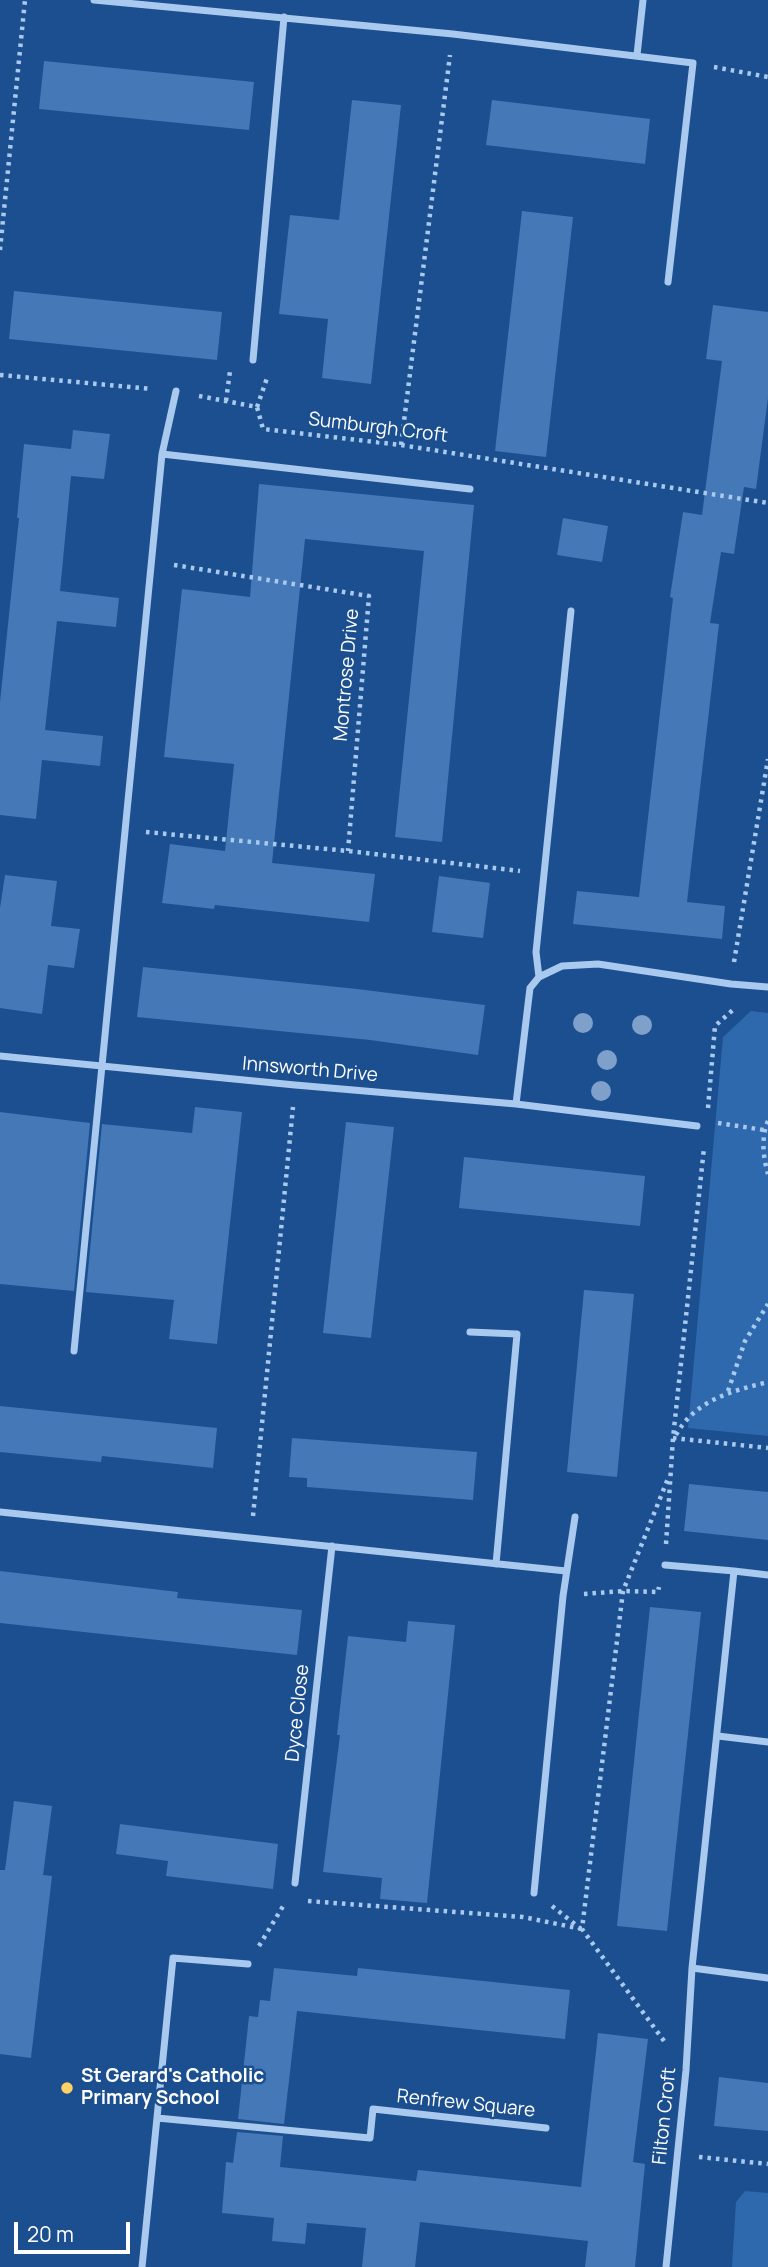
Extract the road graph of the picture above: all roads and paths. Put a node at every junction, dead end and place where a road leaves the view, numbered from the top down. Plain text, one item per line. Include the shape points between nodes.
1 (25, 0) edge
2 (94, 0) edge
3 (214, 0) edge
4 (643, 0) edge
5 (213, 11) junction
6 (284, 17) junction
7 (453, 34) junction
8 (637, 55) junction
9 (693, 63) junction
10 (768, 77) edge
11 (0, 250) edge
12 (667, 282) dead end
13 (253, 360) dead end
14 (0, 375) edge
15 (176, 391) junction
16 (401, 445) junction
17 (162, 454) junction
18 (471, 489) dead end
19 (768, 503) edge
20 (152, 561) junction
21 (571, 611) dead end
22 (768, 759) edge
23 (125, 830) junction
24 (348, 850) junction
25 (545, 874) junction
26 (539, 977) junction
27 (731, 984) junction
28 (764, 987) edge
29 (0, 1056) edge
30 (102, 1066) junction
31 (295, 1085) junction
32 (516, 1104) junction
33 (768, 1121) edge
34 (697, 1126) joint
35 (706, 1126) junction
36 (764, 1129) junction
37 (768, 1174) edge
38 (768, 1304) edge
39 (470, 1332) dead end
40 (74, 1351) dead end
41 (768, 1382) edge
42 (728, 1392) junction
43 (673, 1438) junction
44 (768, 1448) edge
45 (671, 1472) junction
46 (0, 1512) edge
47 (575, 1517) dead end
48 (251, 1538) junction
49 (332, 1546) junction
50 (496, 1564) junction
51 (665, 1564) junction
52 (566, 1571) junction
53 (734, 1571) junction
54 (768, 1575) edge
55 (623, 1591) junction
56 (562, 1596) junction
57 (718, 1736) junction
58 (768, 1742) edge
59 (295, 1883) joint
60 (534, 1893) joint
61 (287, 1899) junction
62 (582, 1929) junction
63 (248, 1964) joint
64 (692, 1968) junction
65 (768, 1978) edge
66 (686, 2070) junction
67 (157, 2118) junction
68 (546, 2128) dead end
69 (677, 2155) junction
70 (768, 2164) edge
71 (142, 2267) edge
72 (666, 2267) edge

1 - 11 path
2 - 5 street
3 - 5 street
4 - 8 street
5 - 6 street
6 - 7 street
6 - 13 street
7 - 8 street
7 - 16 path
8 - 9 street
9 - 10 path
9 - 12 street
14 - 15 path, Sumburgh Croft
15 - 16 path, Sumburgh Croft via 257,407 263,429
15 - 17 street
16 - 19 path, Sumburgh Croft
17 - 18 street
17 - 20 street
20 - 23 street
20 - 24 path, Montrose Drive via 369,596
21 - 25 street
22 - 27 path
23 - 24 path
23 - 30 street
24 - 25 path
25 - 26 street via 536,952
26 - 27 street via 562,966 598,964
26 - 32 street via 530,988
27 - 28 street
28 - 35 path via 715,1026
29 - 30 street, Innsworth Drive
30 - 31 street, Innsworth Drive
30 - 40 street
31 - 32 street, Innsworth Drive
31 - 48 path
32 - 34 street, Innsworth Drive
33 - 36 path
34 - 35 path
35 - 36 path via 716,1122
35 - 43 path
36 - 37 path
38 - 42 path via 745,1341
39 - 50 street via 517,1334
41 - 42 path
42 - 43 path via 685,1418
43 - 44 path
43 - 45 path
45 - 51 path
45 - 55 path
46 - 48 street
47 - 52 street
48 - 49 street
49 - 50 street
49 - 59 street, Dyce Close
50 - 52 street
51 - 53 street
51 - 55 path via 658,1592
52 - 56 street
53 - 54 street
53 - 57 street, Filton Croft
55 - 56 path
55 - 62 path
56 - 60 street
57 - 58 street
57 - 64 street, Filton Croft
59 - 61 path
60 - 62 path
61 - 62 path via 523,1917
61 - 63 path
62 - 66 path
63 - 67 street via 173,1958
64 - 65 street
64 - 66 street, Filton Croft
66 - 69 street, Filton Croft
67 - 68 street, Renfrew Square via 369,2138 373,2109
67 - 71 street
69 - 70 path
69 - 72 street, Filton Croft

